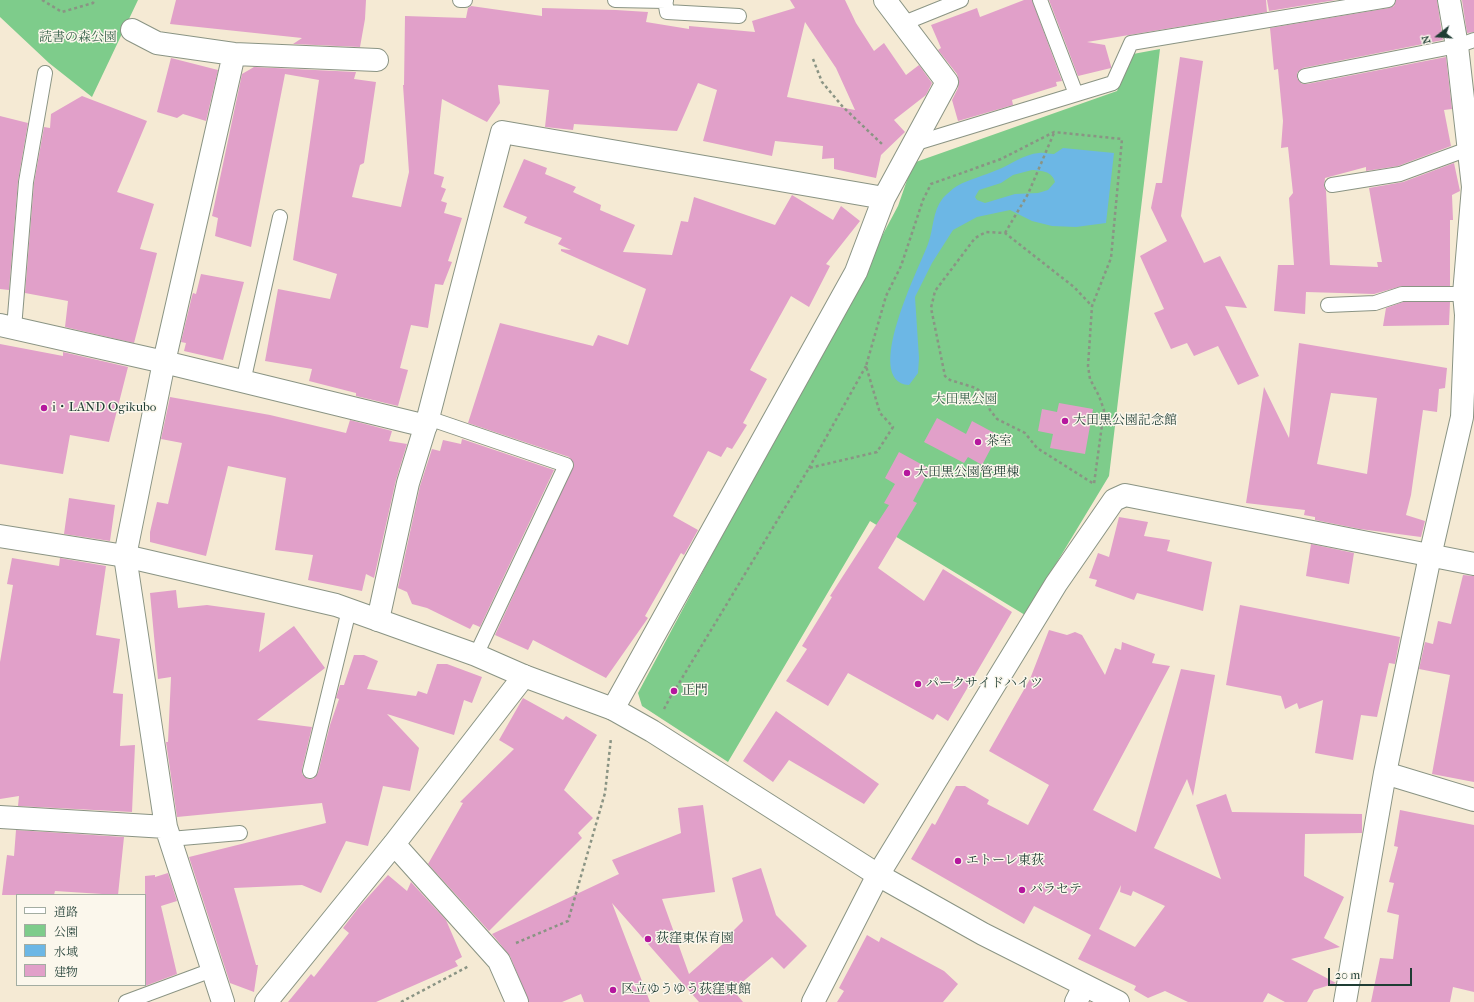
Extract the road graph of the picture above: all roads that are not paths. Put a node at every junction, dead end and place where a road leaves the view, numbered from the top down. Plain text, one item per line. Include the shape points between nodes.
1 (460, 0) edge
2 (465, 0) edge
3 (616, 0) edge
4 (885, 0) edge
5 (962, 0) edge
6 (1040, 0) edge
7 (1388, 0) edge
8 (1449, 0) edge
9 (666, 1) edge
10 (739, 16) dead end
11 (904, 23) junction
12 (132, 30) dead end
13 (1465, 43) edge
14 (234, 54) junction
15 (377, 60) dead end
16 (45, 74) dead end
17 (1304, 76) dead end
18 (1076, 94) junction
19 (913, 144) junction
20 (1468, 149) junction
21 (1332, 185) dead end
22 (1473, 187) edge
23 (884, 198) junction
24 (280, 217) dead end
25 (1328, 305) dead end
26 (1468, 308) edge
27 (7, 326) edge
28 (164, 362) junction
29 (243, 382) junction
30 (427, 422) junction
31 (0, 536) edge
32 (125, 556) junction
33 (1430, 556) junction
34 (1474, 564) edge
35 (349, 610) junction
36 (378, 620) junction
37 (476, 655) junction
38 (524, 676) junction
39 (613, 709) junction
40 (310, 771) dead end
41 (1385, 773) junction
42 (1474, 800) edge
43 (0, 817) edge
44 (168, 833) junction
45 (240, 833) dead end
46 (394, 844) junction
47 (878, 875) junction
48 (212, 970) junction
49 (1080, 994) edge
50 (126, 1002) edge
51 (223, 1002) edge
52 (266, 1002) edge
53 (517, 1002) edge
54 (813, 1002) edge
55 (1118, 1002) edge
56 (1345, 1002) edge

1 - 2 lane
3 - 9 lane
4 - 11 street
5 - 11 lane
6 - 18 lane
7 - 18 lane via 1131,43 1113,83
8 - 13 street
9 - 10 lane via 667,12
11 - 19 street via 947,82
12 - 14 street via 157,43
13 - 17 lane
13 - 20 street
14 - 15 street
14 - 28 street
16 - 27 lane via 26,182
18 - 19 lane
19 - 23 street
20 - 21 lane via 1400,174
20 - 22 street
22 - 26 street
23 - 30 street via 502,132
23 - 39 street via 856,272
24 - 29 lane
25 - 26 lane via 1375,303 1402,294
26 - 33 street via 1462,417
27 - 28 street
28 - 29 street
28 - 32 street
29 - 30 street
30 - 36 street via 408,483
30 - 37 lane via 566,465
31 - 32 street
32 - 35 street
32 - 44 street
33 - 34 street
33 - 41 street
33 - 47 street via 1125,495 1114,500 1056,584
35 - 36 street
35 - 40 lane
36 - 37 street
37 - 38 street
38 - 39 street
38 - 46 street
39 - 47 street via 658,734
41 - 42 street
41 - 56 street
43 - 44 street
44 - 45 lane
44 - 48 street
46 - 52 street
46 - 53 street via 499,961
47 - 49 street via 983,934
47 - 54 street
48 - 50 lane
48 - 51 street
49 - 55 street

